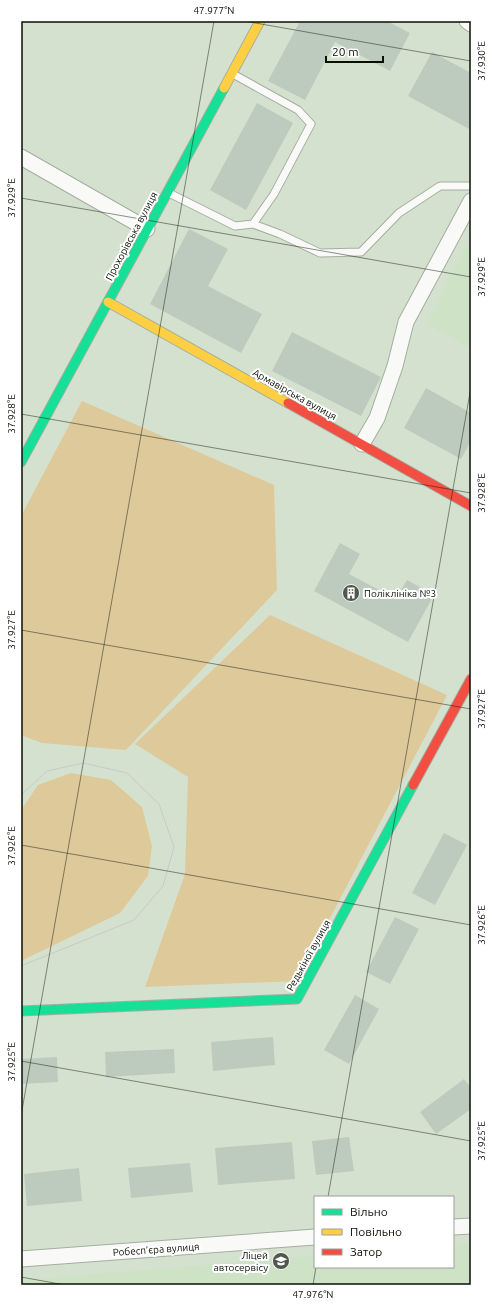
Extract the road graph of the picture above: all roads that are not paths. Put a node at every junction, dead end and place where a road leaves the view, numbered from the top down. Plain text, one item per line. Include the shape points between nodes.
1 (260, 21) edge
2 (467, 21) edge
3 (471, 24) edge
4 (232, 73) junction
5 (21, 158) edge
6 (471, 186) edge
7 (168, 192) junction
8 (471, 201) edge
9 (253, 224) junction
10 (147, 229) junction
11 (108, 302) junction
12 (362, 444) junction
13 (21, 462) edge
14 (471, 506) edge
15 (471, 679) edge
16 (21, 1011) edge
17 (471, 1226) edge
18 (454, 1227) edge
19 (314, 1237) edge
20 (21, 1259) edge

1 - 4 street, Прохорівська вулиця
2 - 3 street
4 - 7 street, Прохорівська вулиця
4 - 9 lane via 298,110 311,124 274,194
5 - 10 street
6 - 9 lane via 440,186 399,213 361,252 320,253
7 - 9 lane via 235,226
7 - 10 street, Прохорівська вулиця
8 - 12 street via 406,322 395,366 377,418
10 - 11 street, Прохорівська вулиця
11 - 12 street, Армавірська вулиця
11 - 13 street, Прохорівська вулиця
12 - 14 street, Армавірська вулиця
15 - 16 street, Редькіної вулиця via 297,999
17 - 18 street
19 - 20 street, Робесп’єра вулиця

